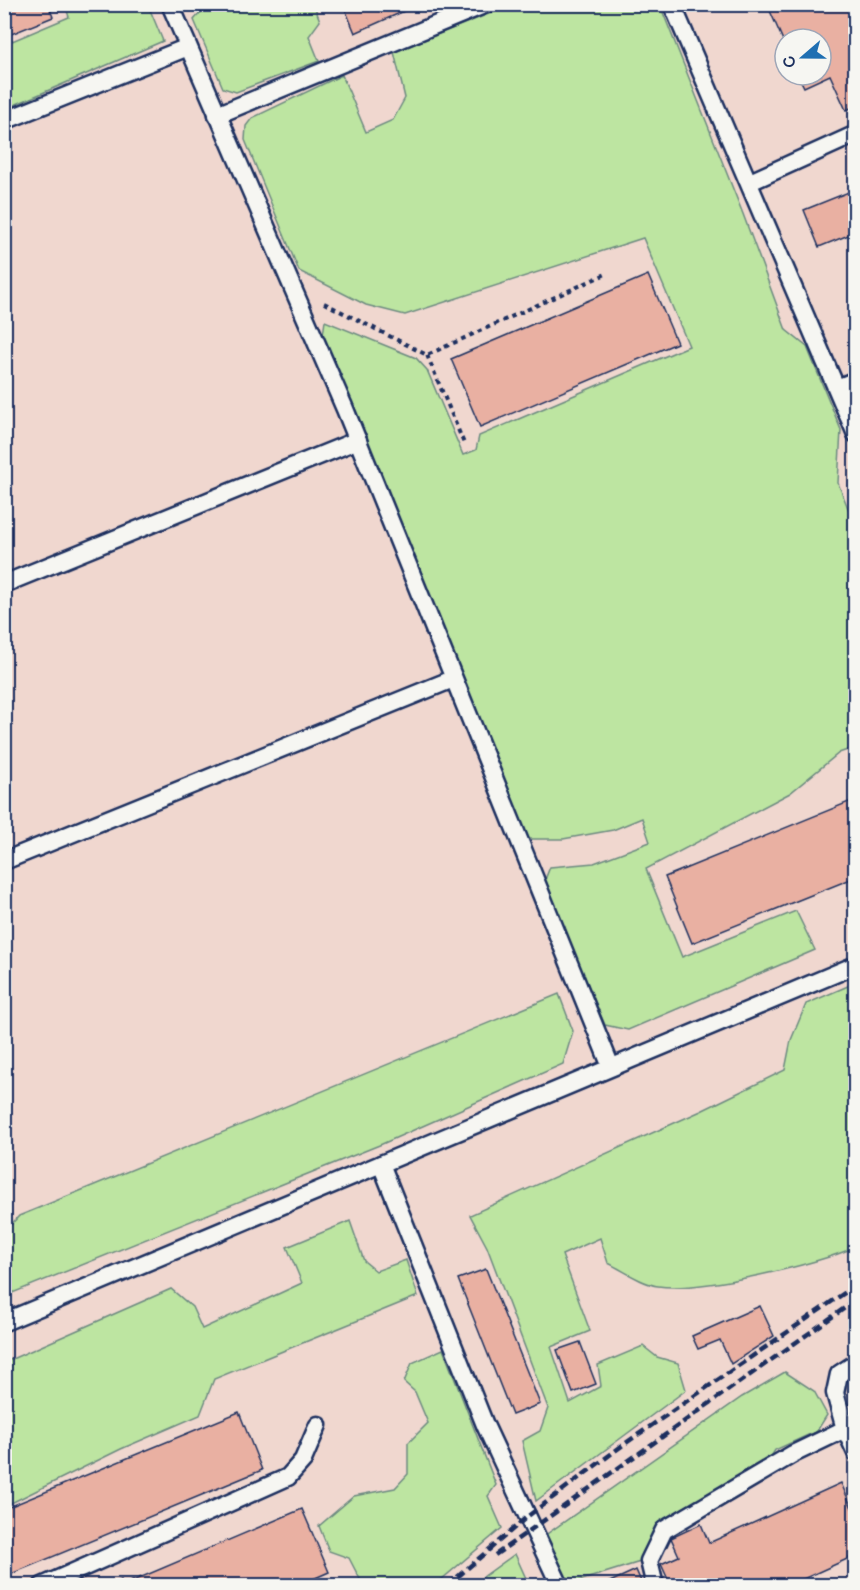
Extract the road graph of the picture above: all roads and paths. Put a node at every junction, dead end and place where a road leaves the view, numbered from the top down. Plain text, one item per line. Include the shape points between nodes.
1 (170, 4) edge
2 (486, 4) edge
3 (672, 4) edge
4 (188, 47) junction
5 (217, 115) junction
6 (4, 121) edge
7 (855, 134) edge
8 (750, 182) junction
9 (608, 273) dead end
10 (292, 286) junction
11 (427, 355) junction
12 (855, 380) edge
13 (837, 388) junction
14 (855, 434) edge
15 (358, 440) junction
16 (465, 446) dead end
17 (4, 584) edge
18 (453, 679) junction
19 (4, 861) edge
20 (855, 965) edge
21 (611, 1067) junction
22 (381, 1164) junction
23 (4, 1322) edge
24 (855, 1363) edge
25 (318, 1425) dead end
26 (845, 1429) junction
27 (855, 1453) edge
28 (42, 1586) edge
29 (560, 1586) edge
30 (655, 1586) edge

1 - 4 lane
2 - 5 lane
3 - 8 lane
4 - 5 lane
4 - 6 lane
5 - 10 lane
7 - 8 lane
8 - 13 lane
9 - 11 path
10 - 11 path
10 - 15 lane
11 - 16 path
12 - 13 lane
13 - 14 lane
15 - 17 lane
15 - 18 lane
18 - 19 lane
18 - 21 lane
20 - 21 lane
21 - 22 lane
22 - 23 lane
22 - 29 lane via 485,1425
24 - 26 lane via 839,1374 835,1393
25 - 28 lane via 303,1460 288,1477
26 - 27 lane
26 - 30 lane via 793,1454 664,1530 649,1561

